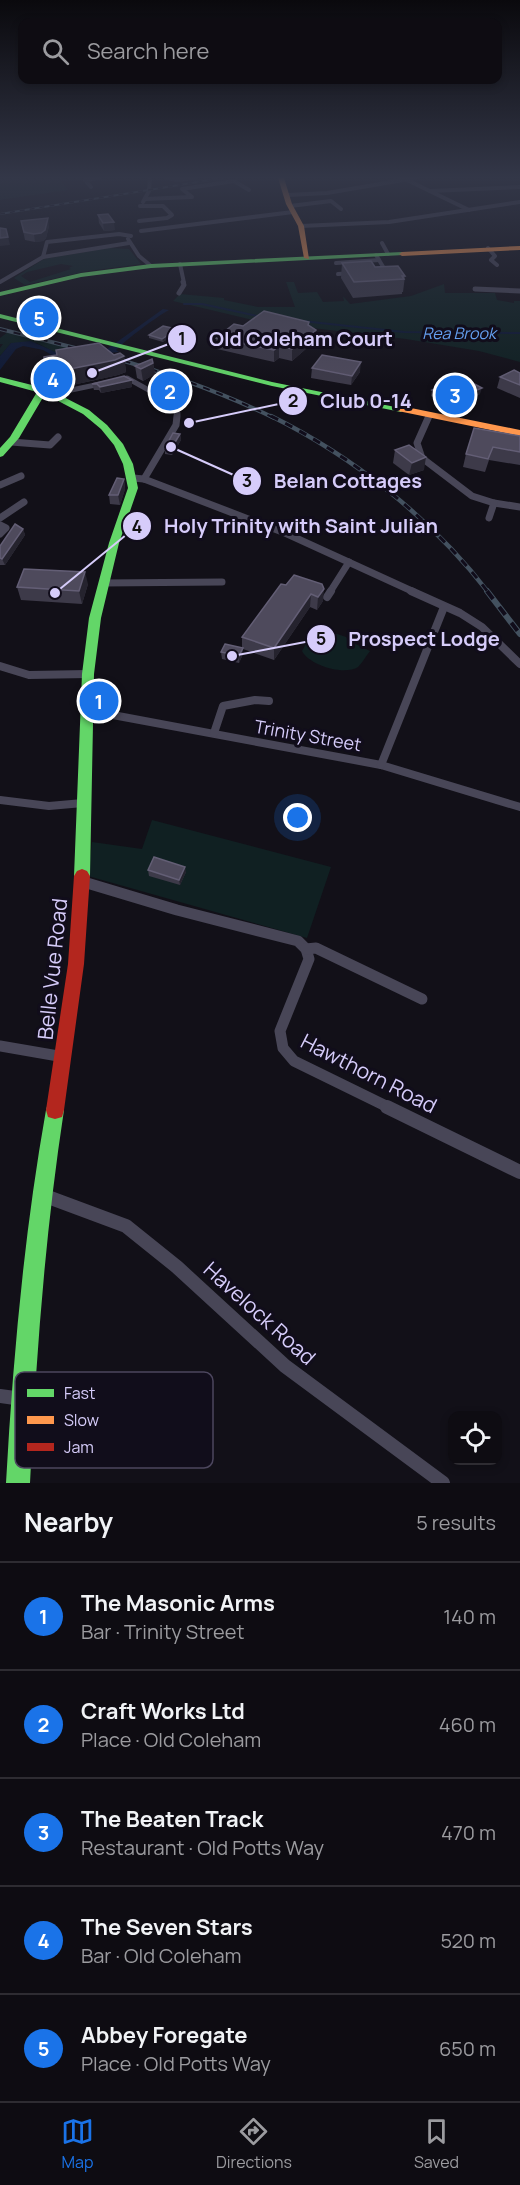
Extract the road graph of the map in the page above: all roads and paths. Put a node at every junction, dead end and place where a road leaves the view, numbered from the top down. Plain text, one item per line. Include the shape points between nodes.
1 (44, 247) edge
2 (79, 247) edge
3 (100, 247) edge
4 (132, 247) edge
5 (305, 247) edge
6 (488, 248) junction
7 (520, 248) edge
8 (81, 250) junction
9 (381, 253) junction
10 (43, 257) junction
11 (307, 258) junction
12 (336, 263) dead end
13 (180, 264) junction
14 (152, 266) junction
15 (497, 266) dead end
16 (371, 272) edge
17 (360, 273) edge
18 (338, 274) dead end
19 (1, 281) edge
20 (475, 290) dead end
21 (502, 290) junction
22 (520, 291) edge
23 (179, 293) dead end
24 (0, 294) edge
25 (504, 301) dead end
26 (3, 323) edge
27 (0, 379) edge
28 (47, 392) junction
29 (429, 416) junction
30 (520, 433) edge
31 (58, 437) dead end
32 (11, 442) junction
33 (0, 454) edge
34 (21, 476) dead end
35 (141, 477) junction
36 (0, 485) edge
37 (24, 502) dead end
38 (494, 503) junction
39 (520, 507) edge
40 (0, 518) edge
41 (489, 518) dead end
42 (0, 525) edge
43 (0, 534) edge
44 (349, 562) junction
45 (222, 582) dead end
46 (103, 583) junction
47 (327, 597) dead end
48 (444, 607) junction
49 (520, 664) edge
50 (0, 666) edge
51 (88, 674) junction
52 (269, 701) dead end
53 (86, 710) junction
54 (214, 733) junction
55 (381, 765) junction
56 (0, 800) edge
57 (83, 803) junction
58 (520, 807) edge
59 (81, 884) junction
60 (306, 949) junction
61 (422, 999) dead end
62 (0, 1046) edge
63 (64, 1057) junction
64 (520, 1172) edge
65 (40, 1194) junction
66 (24, 1372) edge
67 (0, 1396) edge
68 (15, 1398) edge
69 (19, 1468) edge
70 (18, 1483) edge
71 (443, 1483) edge

1 - 10 street
2 - 8 street
3 - 8 street
4 - 14 street
5 - 11 street
6 - 7 street
6 - 9 street
6 - 15 street
8 - 10 street
9 - 11 street
9 - 12 street
9 - 16 street via 385,270
10 - 19 street
11 - 13 street
13 - 14 street
13 - 23 street via 184,285
14 - 24 street via 81,275
17 - 18 street
20 - 21 street
21 - 22 street
21 - 25 street
26 - 29 street via 27,323 272,384
27 - 28 street
28 - 32 street
28 - 35 street via 106,428
28 - 35 street via 131,376 163,398 178,413 176,425
29 - 30 street
29 - 38 street via 417,442 422,458 472,496
31 - 32 street via 51,445
32 - 33 street
34 - 36 street
35 - 44 street
35 - 46 street, Belle Vue Road via 133,488
37 - 40 street
38 - 39 street
38 - 41 street
42 - 43 street via 6,528
44 - 47 street
44 - 48 street
45 - 46 street
46 - 51 street, Belle Vue Road
48 - 49 street via 482,627
48 - 55 street
50 - 51 street via 29,675
51 - 53 street, Belle Vue Road
52 - 54 street via 223,706
53 - 54 street, Trinity Street
53 - 57 street, Belle Vue Road
54 - 55 street, Trinity Street
55 - 58 street, Trinity Street
56 - 57 street via 49,806
57 - 59 street, Belle Vue Road
59 - 60 street via 298,942
59 - 63 street, Belle Vue Road via 81,915
60 - 61 street via 316,948
60 - 64 street, Hawthorn Road via 307,969 280,1031 285,1052 294,1061
62 - 63 street
63 - 65 street, Belle Vue Road
65 - 66 street, Belle Vue Road
65 - 71 street, Havelock Road via 126,1226 285,1366
67 - 68 street
69 - 70 street, Belle Vue Road

